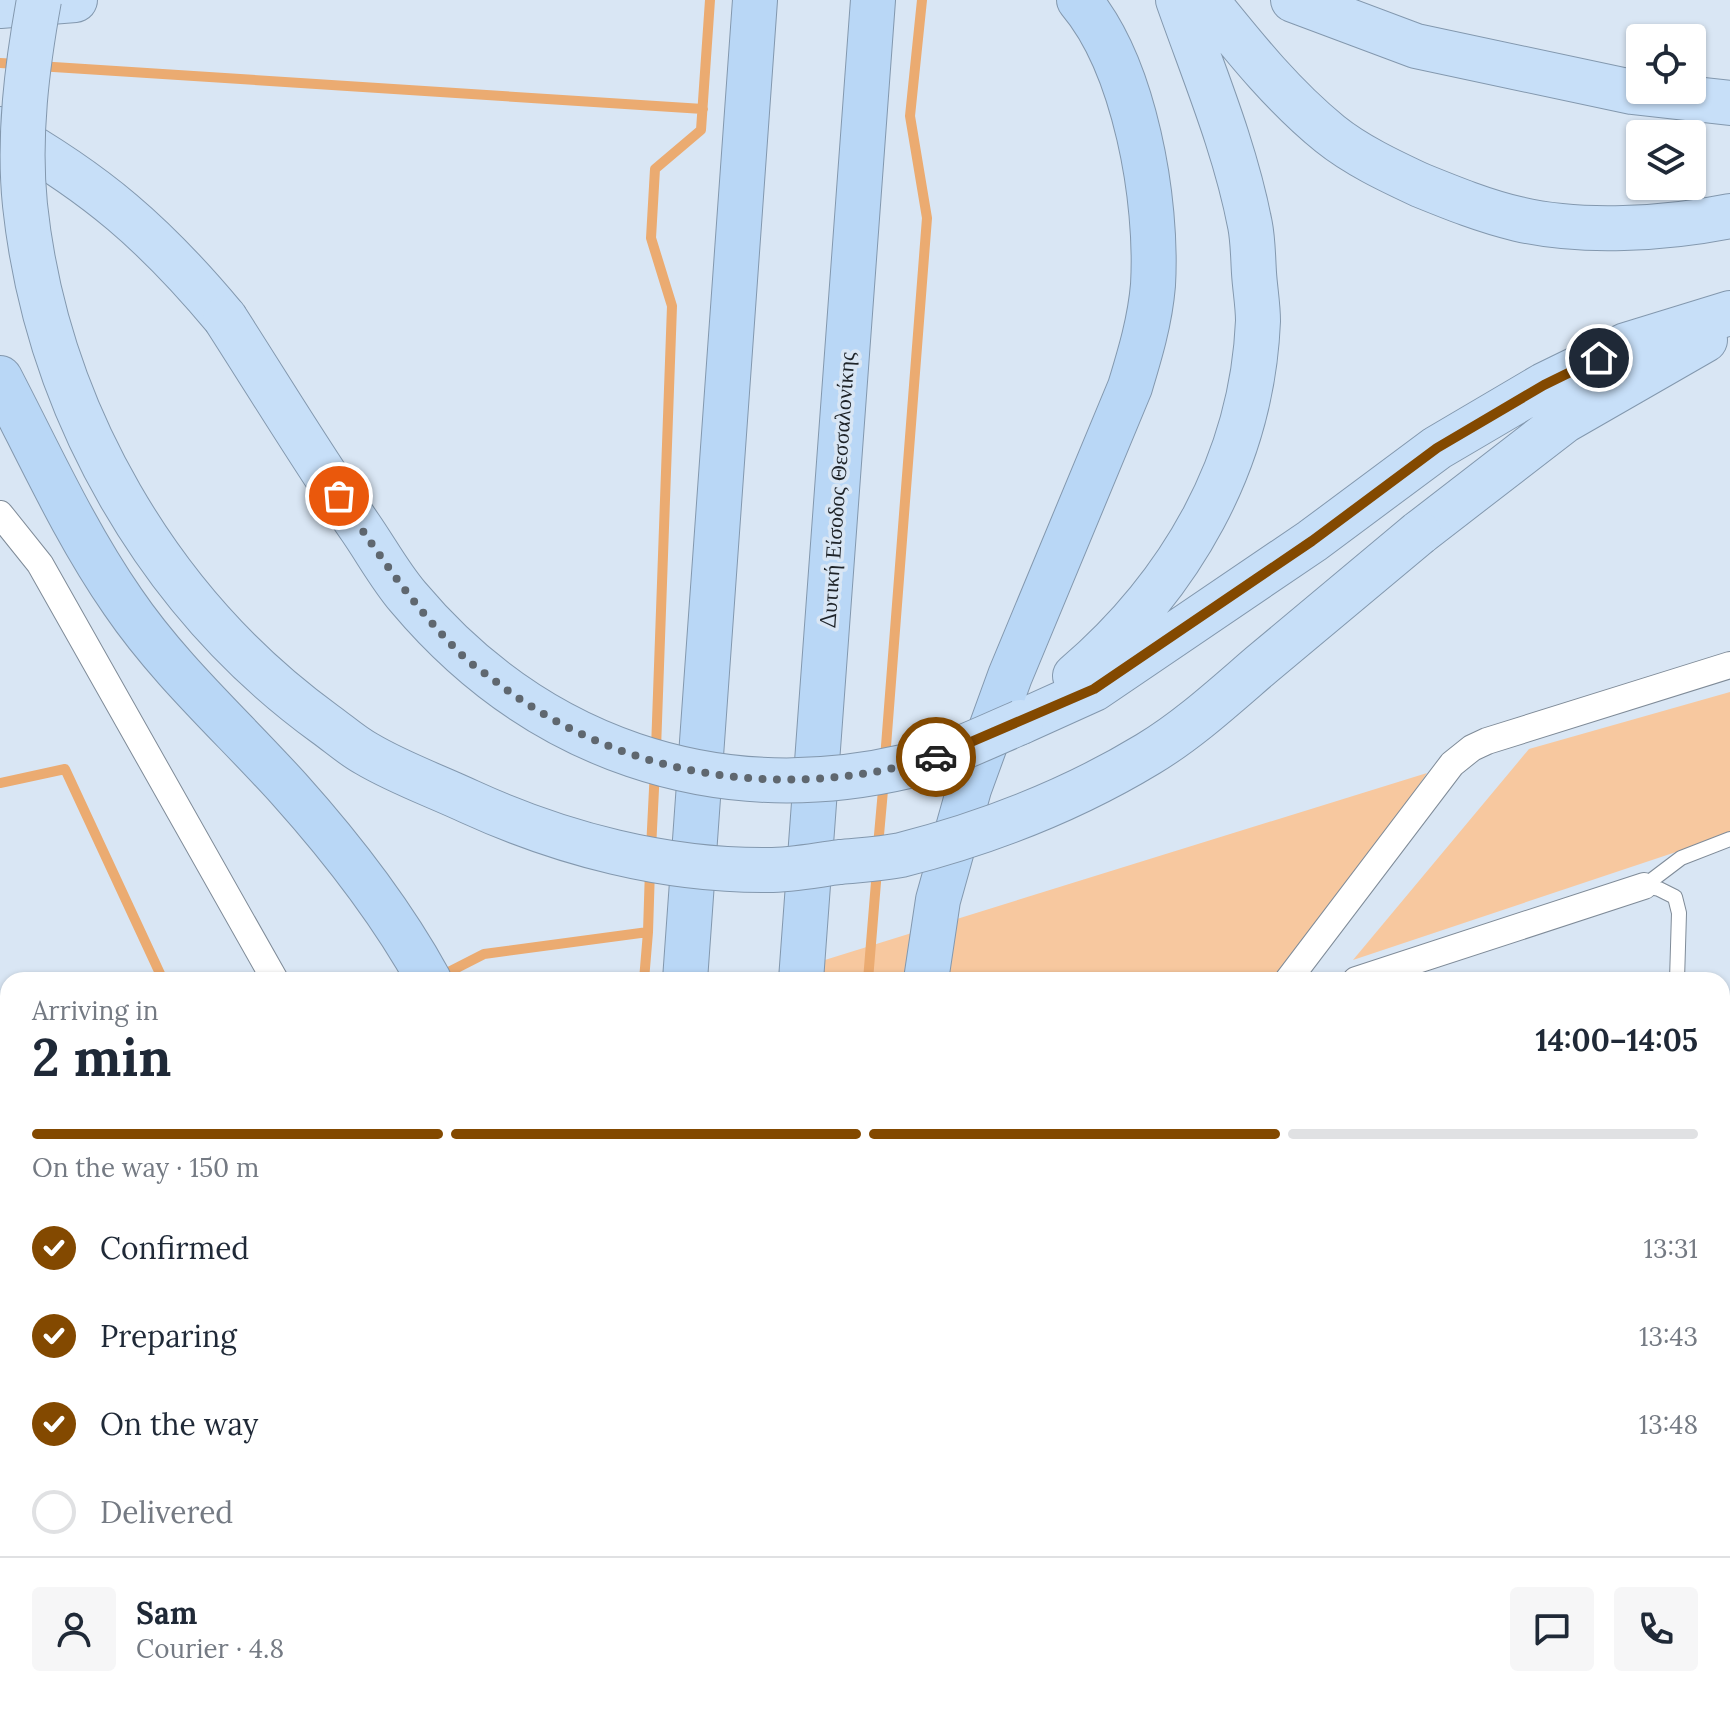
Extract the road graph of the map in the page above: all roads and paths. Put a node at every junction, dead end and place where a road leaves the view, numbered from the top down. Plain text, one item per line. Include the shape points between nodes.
1 (39, 0) edge
2 (75, 0) edge
3 (755, 0) edge
4 (873, 0) edge
5 (1079, 0) edge
6 (1178, 0) edge
7 (1206, 0) edge
8 (1293, 0) edge
9 (0, 6) edge
10 (1730, 103) edge
11 (0, 129) edge
12 (1730, 216) edge
13 (1730, 313) edge
14 (1730, 325) edge
15 (0, 378) edge
16 (0, 514) edge
17 (1730, 665) edge
18 (1021, 722) junction
19 (1730, 839) edge
20 (1644, 886) junction
21 (270, 972) edge
22 (423, 972) edge
23 (686, 972) edge
24 (802, 972) edge
25 (927, 972) edge
26 (1294, 972) edge
27 (1381, 972) edge
28 (1677, 972) edge

1 - 14 highway, bridge via 24,130 24,201 35,268 74,403 141,530 233,647 367,755 519,824 691,866 771,870 897,856 1035,812 1150,753 1564,421
2 - 9 highway
3 - 23 highway
4 - 24 highway, Δυτική Είσοδος Θεσσαλονίκης
5 - 25 highway via 1110,50 1129,97 1148,190 1153,286 1145,339 969,789 938,900
6 - 18 highway via 1230,145 1250,227 1258,319 1251,386 1235,449 1191,544 1146,606 1106,649
7 - 12 highway via 1249,54 1332,136 1393,173 1458,201 1520,220 1588,227 1682,226
8 - 10 highway via 1416,46 1632,92
11 - 18 highway, bridge via 98,190 187,271 225,318 407,596 467,660 530,707 572,730 666,766 748,780 837,778 909,765
13 - 18 highway via 1626,345 1544,385 1437,448 1312,541 1094,689
15 - 22 highway via 123,603 204,702 334,842
16 - 21 street via 40,564
17 - 26 street via 1465,752
19 - 20 lane via 1681,858
20 - 27 street
20 - 28 lane via 1675,897

